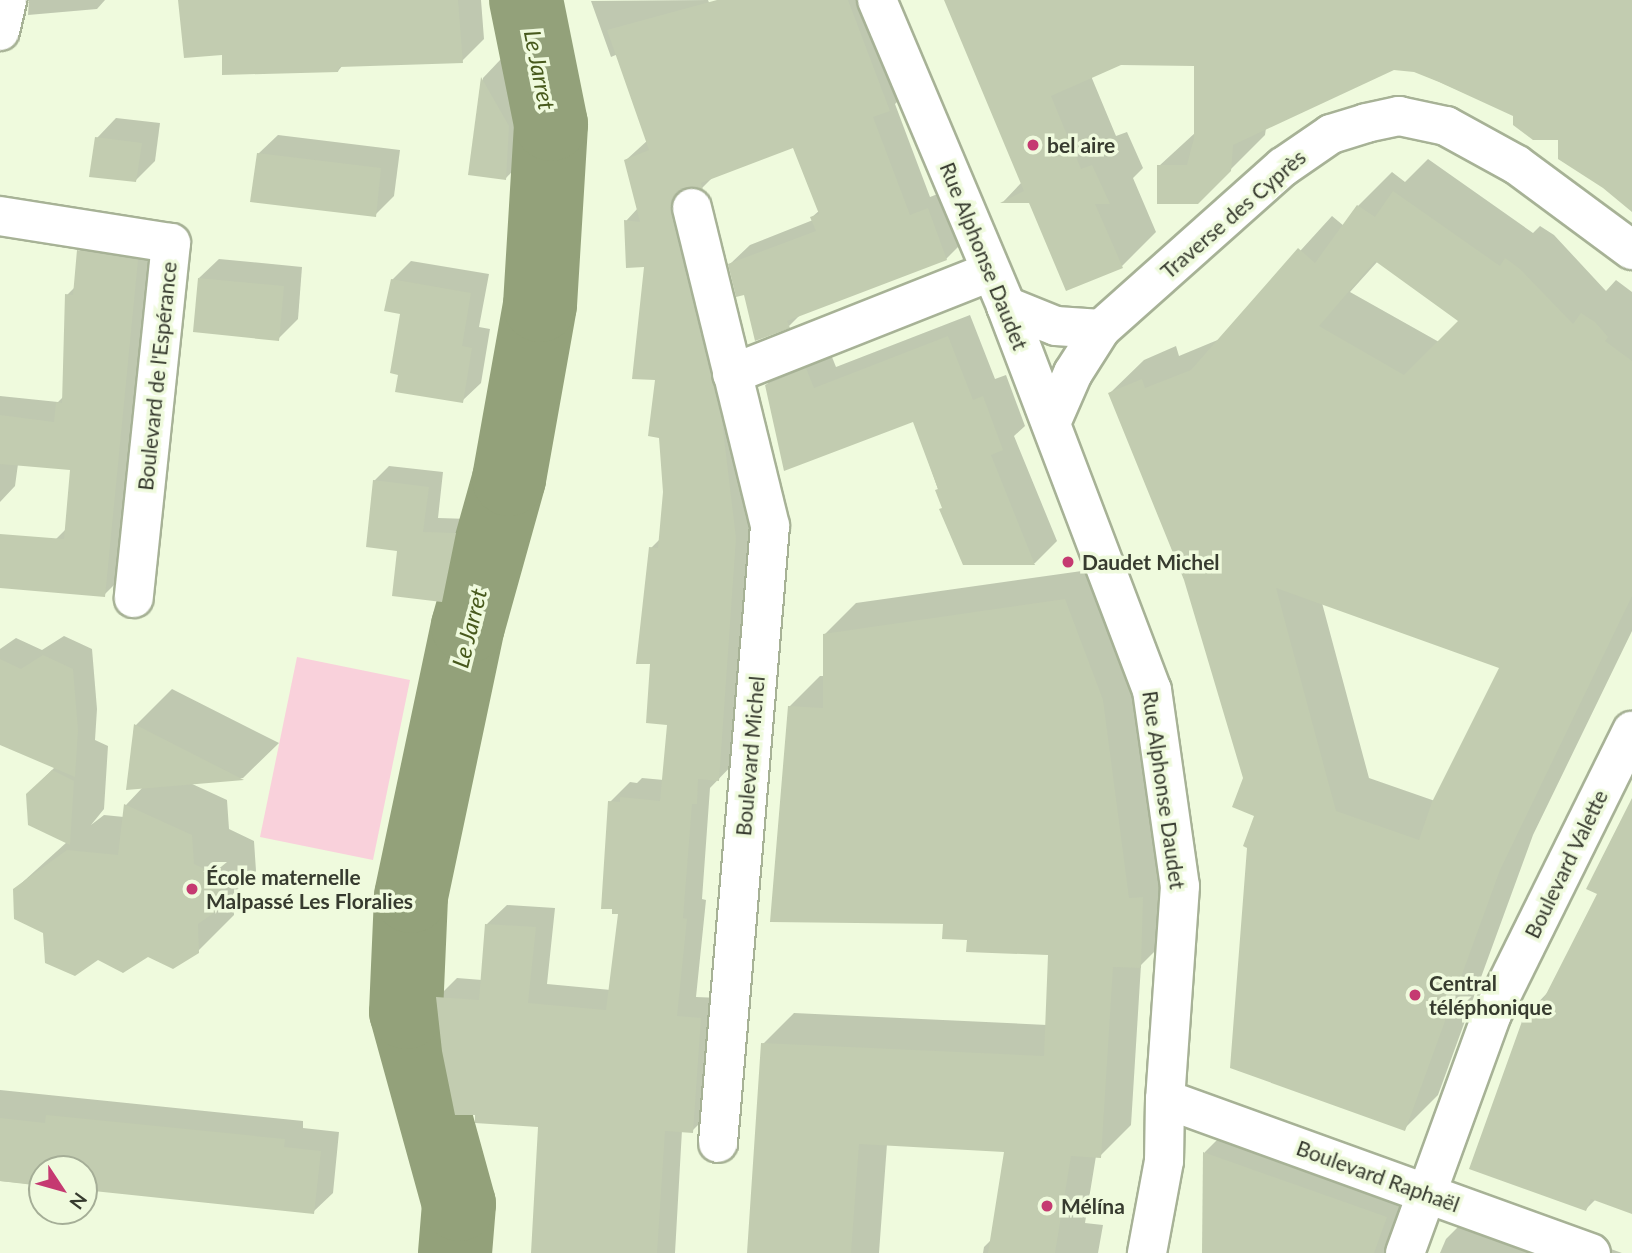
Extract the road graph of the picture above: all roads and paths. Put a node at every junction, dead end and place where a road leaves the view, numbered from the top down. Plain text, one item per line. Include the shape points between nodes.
1 (7, 0) edge
2 (877, 0) edge
3 (0, 31) edge
4 (692, 208) dead end
5 (0, 216) edge
6 (1632, 250) edge
7 (990, 272) junction
8 (1006, 306) junction
9 (1101, 329) junction
10 (732, 374) junction
11 (1051, 423) junction
12 (134, 598) dead end
13 (1632, 731) edge
14 (1165, 1099) junction
15 (718, 1143) dead end
16 (1426, 1193) junction
17 (1147, 1253) edge
18 (1405, 1253) edge
19 (1591, 1253) edge

1 - 3 street
2 - 7 street, Rue Alphonse Daudet
4 - 10 street, Boulevard Michel
5 - 12 street, Boulevard de l'Espérance via 171,243
6 - 9 street, Traverse des Cyprès via 1517,165 1446,126 1399,116 1331,134 1283,167
7 - 8 street, Rue Alphonse Daudet
7 - 10 street
8 - 9 street via 1056,326
8 - 11 street, Rue Alphonse Daudet
9 - 11 street, Traverse des Cyprès via 1073,373
10 - 15 street, Boulevard Michel via 770,526
11 - 14 street, Rue Alphonse Daudet via 1154,702 1180,886
13 - 16 street, Boulevard Valette via 1492,1014
14 - 16 street, Boulevard Raphaël
14 - 17 street, Rue Alphonse Daudet via 1164,1161
16 - 18 street, Boulevard Valette
16 - 19 street, Boulevard Raphaël

